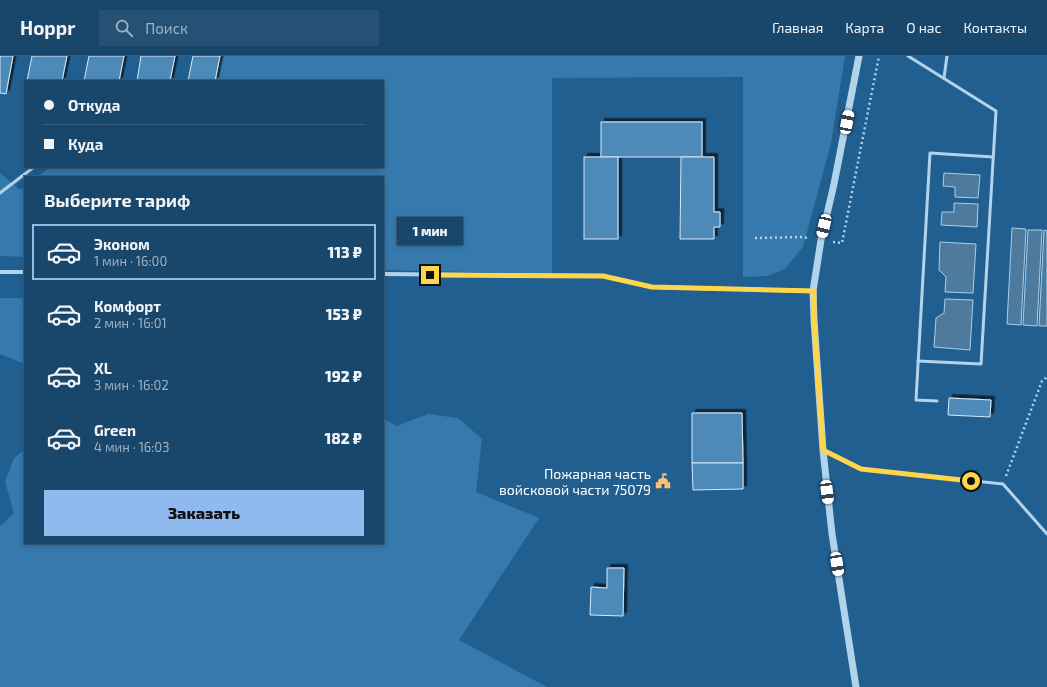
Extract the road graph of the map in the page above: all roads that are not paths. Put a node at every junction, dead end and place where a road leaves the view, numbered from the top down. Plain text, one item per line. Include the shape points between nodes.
1 (859, 56) edge
2 (908, 56) edge
3 (947, 56) edge
4 (944, 78) junction
5 (993, 157) junction
6 (33, 168) edge
7 (0, 193) edge
8 (0, 272) edge
9 (24, 272) edge
10 (384, 274) edge
11 (814, 291) junction
12 (918, 361) junction
13 (937, 401) dead end
14 (823, 450) junction
15 (1047, 534) edge
16 (856, 687) edge

1 - 11 street via 821,240
2 - 4 lane
3 - 4 lane
4 - 5 lane via 996,111
5 - 12 lane via 981,364
5 - 12 lane via 930,153
6 - 7 lane
8 - 9 street
10 - 11 street via 603,276 652,287
11 - 14 street
12 - 13 lane via 916,400
14 - 15 lane via 861,469 1003,484
14 - 16 street via 832,534

